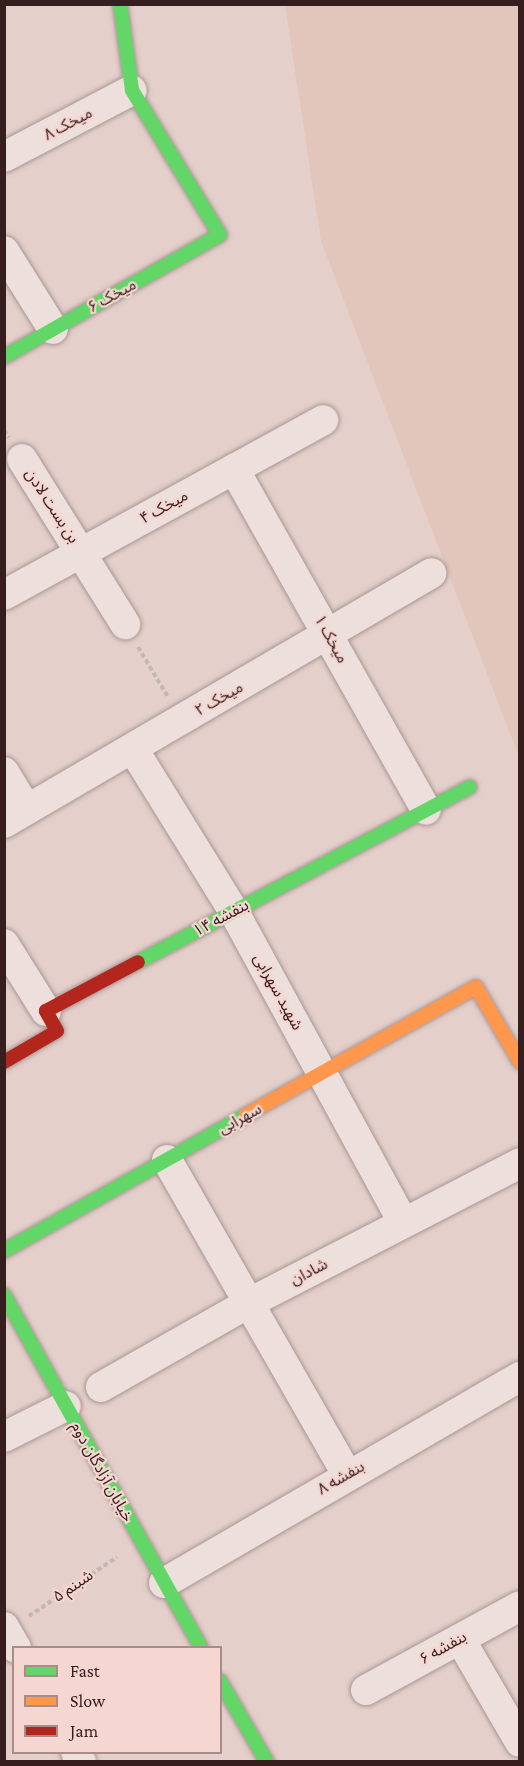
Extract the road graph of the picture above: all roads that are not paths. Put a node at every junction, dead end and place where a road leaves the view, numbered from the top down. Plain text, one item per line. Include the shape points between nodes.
1 (109, 4) edge
2 (120, 5) edge
3 (132, 90) junction
4 (4, 157) edge
5 (4, 251) edge
6 (53, 329) junction
7 (4, 357) edge
8 (323, 420) dead end
9 (22, 459) dead end
10 (234, 469) junction
11 (82, 552) junction
12 (431, 573) dead end
13 (4, 595) edge
14 (125, 624) road end
15 (330, 635) junction
16 (133, 749) junction
17 (4, 772) edge
18 (470, 787) dead end
19 (426, 810) junction
20 (16, 817) edge
21 (234, 912) junction
22 (4, 944) edge
23 (46, 1011) junction
24 (4, 1062) edge
25 (519, 1062) edge
26 (322, 1073) junction
27 (167, 1160) junction
28 (519, 1162) edge
29 (403, 1222) junction
30 (4, 1251) edge
31 (4, 1295) edge
32 (249, 1303) junction
33 (519, 1377) edge
34 (101, 1387) dead end
35 (66, 1406) junction
36 (4, 1437) edge
37 (347, 1474) junction
38 (164, 1583) junction
39 (519, 1606) edge
40 (460, 1639) junction
41 (200, 1646) edge
42 (222, 1684) edge
43 (366, 1690) dead end
44 (519, 1742) edge
45 (267, 1761) edge

1 - 2 street
2 - 3 street
3 - 4 street, میخک ۸
3 - 6 street, میخک ۶ via 220,235
5 - 6 street
6 - 7 street, میخک ۶
8 - 10 street, میخک ۴
9 - 11 street, بن بست لادن
10 - 11 street, میخک ۴
10 - 15 street, میخک ۱
11 - 13 street, میخک ۴
11 - 14 street, بن بست لادن
12 - 15 street, میخک ۲
15 - 16 street, میخک ۲
15 - 19 street, میخک ۱
16 - 20 street, میخک ۲
16 - 21 street, شهید سهرابی
17 - 20 street
18 - 19 street, بنفشه ۱۴
19 - 21 street, بنفشه ۱۴
21 - 23 street, بنفشه ۱۴
21 - 26 street, شهید سهرابی
22 - 23 street
23 - 24 street via 57,1032
25 - 26 street, سهرابی via 476,987
26 - 27 street, سهرابی
26 - 29 street, شهید سهرابی
27 - 30 street, سهرابی
27 - 32 street
28 - 29 street, شادان
29 - 32 street, شادان
31 - 35 street, خیابان آزادگان دوم
32 - 34 street, شادان
32 - 37 street
33 - 37 street, بنفشه ۸
35 - 36 street
35 - 38 street, خیابان آزادگان دوم
37 - 38 street, بنفشه ۸
38 - 41 street, خیابان آزادگان دوم
39 - 40 street, بنفشه ۶
40 - 43 street, بنفشه ۶
40 - 44 street
42 - 45 street

